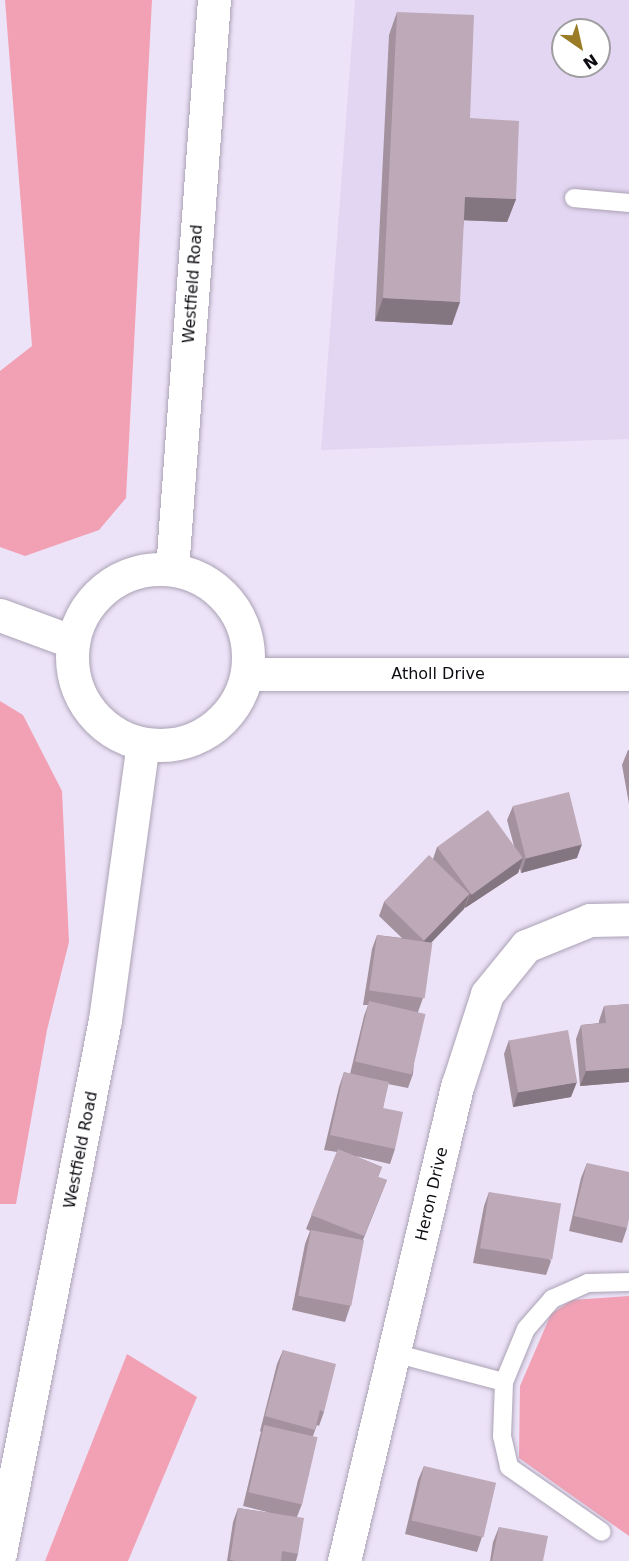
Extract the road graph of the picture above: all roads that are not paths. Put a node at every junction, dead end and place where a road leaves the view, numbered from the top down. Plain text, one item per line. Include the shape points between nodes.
1 (214, 0) edge
2 (574, 198) dead end
3 (629, 203) edge
4 (171, 568) junction
5 (0, 615) edge
6 (73, 642) junction
7 (248, 674) junction
8 (629, 674) edge
9 (143, 744) junction
10 (629, 919) edge
11 (629, 1282) edge
12 (394, 1353) junction
13 (504, 1382) junction
14 (602, 1532) dead end
15 (0, 1553) edge
16 (344, 1561) edge

1 - 4 street, Westfield Road
2 - 3 lane
4 - 6 street via 123,576 104,588 81,617
4 - 7 street via 200,577 221,591 244,626 249,645
5 - 6 street
6 - 9 street via 72,667 85,704 120,736
7 - 8 street, Atholl Drive
7 - 9 street via 241,694 220,723 188,742
9 - 15 street, Westfield Road via 105,1020
10 - 12 street, Heron Drive via 590,920 526,946 487,994 458,1084
11 - 13 lane via 588,1283 552,1299 526,1329
12 - 13 lane
12 - 16 street, Heron Drive
13 - 14 lane via 501,1436 509,1467

